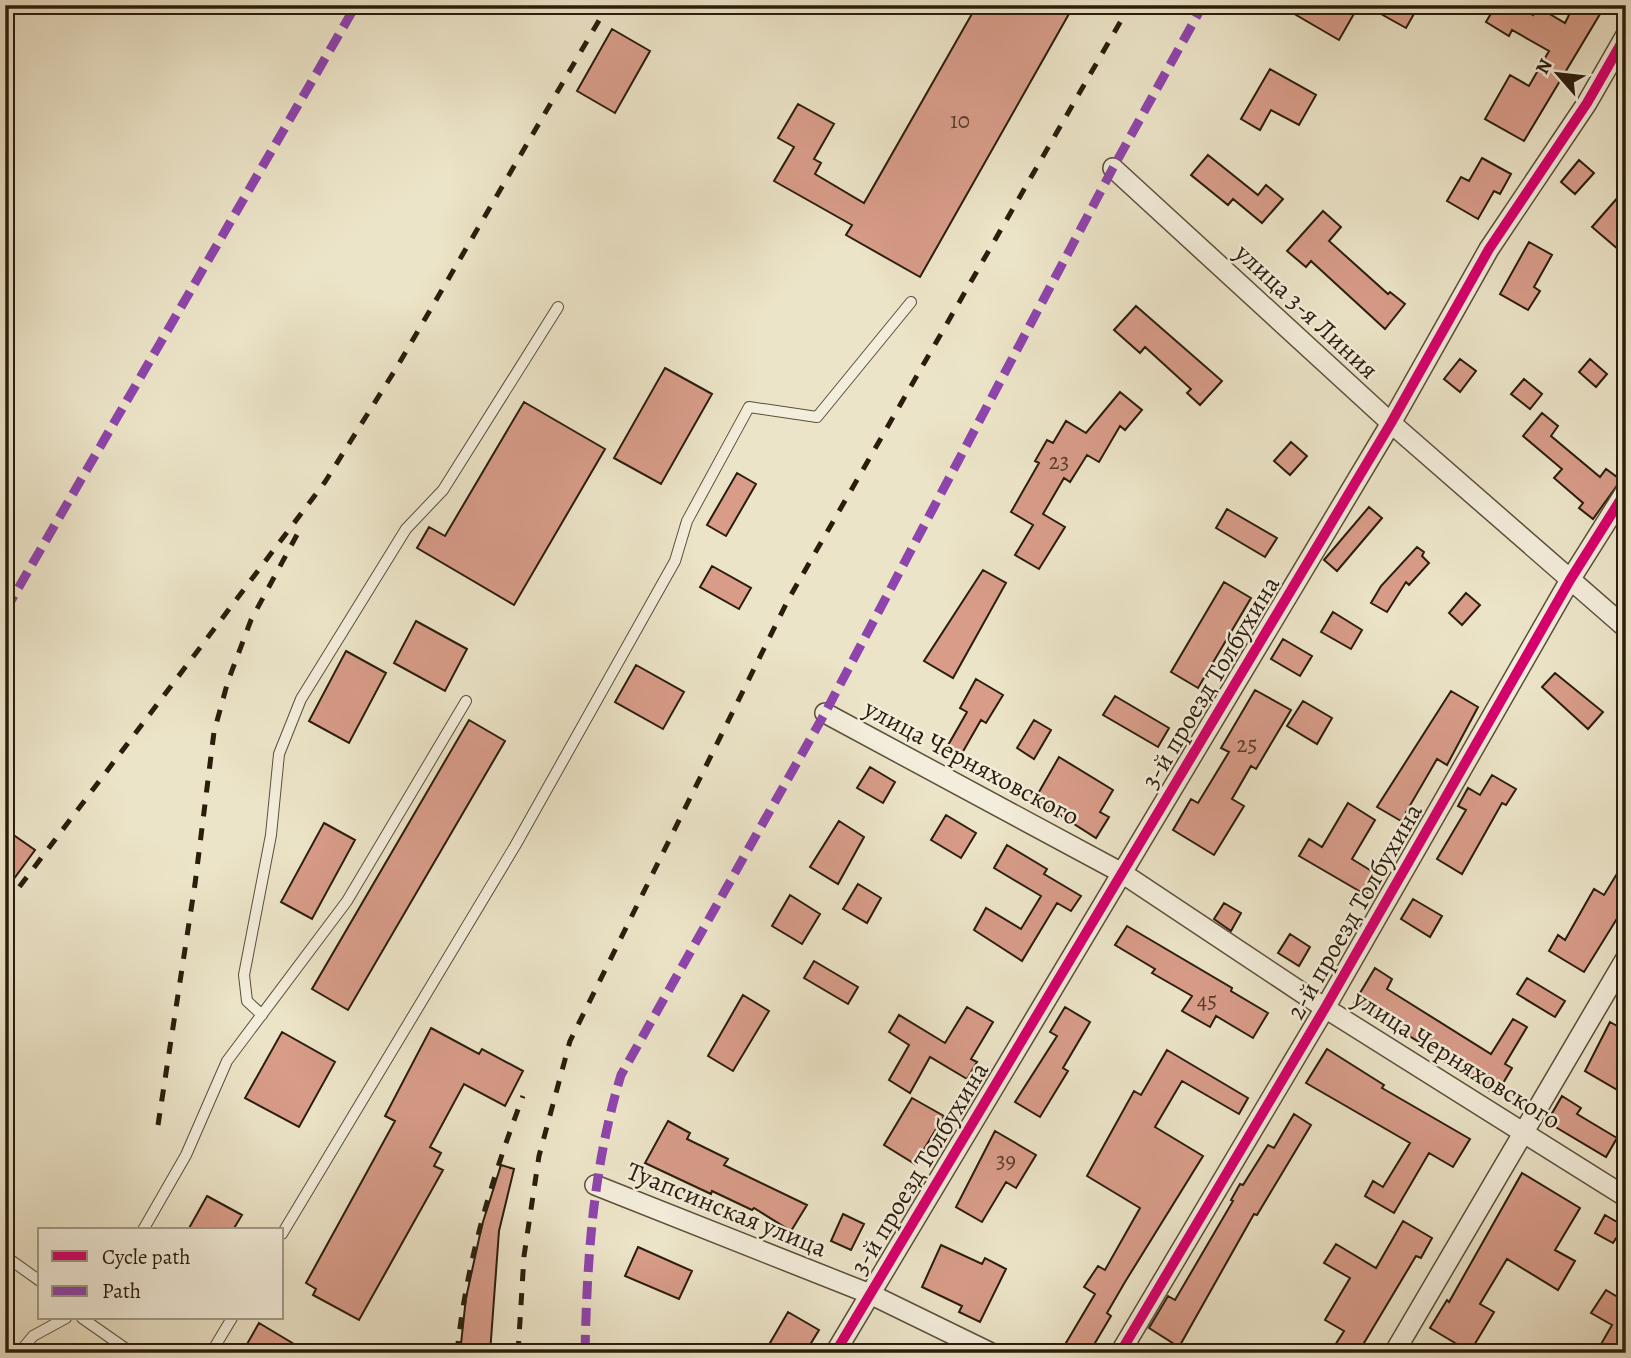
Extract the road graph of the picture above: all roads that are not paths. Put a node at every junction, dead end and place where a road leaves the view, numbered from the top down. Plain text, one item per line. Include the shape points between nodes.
1 (1626, 35) edge
2 (1113, 168) dead end
3 (911, 302) dead end
4 (558, 307) dead end
5 (1391, 423) junction
6 (1626, 491) edge
7 (1570, 580) junction
8 (1626, 628) edge
9 (466, 701) dead end
10 (825, 713) dead end
11 (1122, 873) junction
12 (1626, 958) edge
13 (1325, 1008) junction
14 (262, 1015) junction
15 (1526, 1132) junction
16 (595, 1185) dead end
17 (1626, 1197) edge
18 (144, 1228) edge
19 (284, 1231) edge
20 (5, 1256) edge
21 (38, 1280) edge
22 (870, 1294) junction
23 (62, 1320) edge
24 (85, 1320) edge
25 (231, 1320) edge
26 (19, 1353) edge
27 (132, 1353) edge
28 (211, 1353) edge
29 (835, 1353) edge
30 (991, 1353) edge
31 (1120, 1353) edge
32 (1394, 1353) edge

1 - 5 street, 3-й проезд Толбухина via 1587,103 1489,249
2 - 5 street, улица 3-я Линия
3 - 19 lane via 817,418 749,407 687,521 675,561 516,846
4 - 14 lane via 443,490 406,529 301,699 279,754 271,835 244,975 247,1001
5 - 7 street, улица 3-я Линия
5 - 11 street, 3-й проезд Толбухина
6 - 7 street, 2-й проезд Толбухина
7 - 8 street, улица 3-я Линия
7 - 13 street, 2-й проезд Толбухина
9 - 14 lane via 347,901
10 - 11 street, улица Черняховского
11 - 13 street, улица Черняховского
11 - 22 street, 3-й проезд Толбухина
12 - 15 street
13 - 15 street, улица Черняховского
13 - 31 street, 2-й проезд Толбухина
14 - 18 lane via 227,1061 186,1155
15 - 17 street, улица Черняховского
15 - 32 street
16 - 22 street, Туапсинская улица
20 - 21 lane
22 - 29 street, 3-й проезд Толбухина
22 - 30 street, Туапсинская улица
23 - 26 lane via 33,1336
24 - 27 lane
25 - 28 lane

